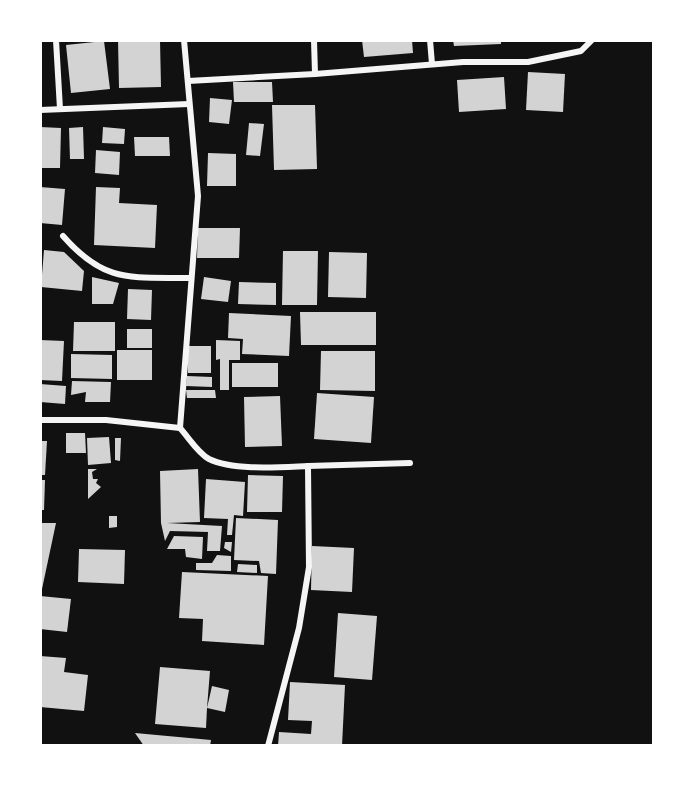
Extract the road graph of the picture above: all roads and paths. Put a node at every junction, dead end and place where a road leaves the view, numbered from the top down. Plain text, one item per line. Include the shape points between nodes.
1 (56, 40) edge
2 (184, 40) edge
3 (314, 40) edge
4 (430, 40) edge
5 (592, 40) edge
6 (432, 64) junction
7 (315, 74) junction
8 (188, 81) junction
9 (189, 104) junction
10 (60, 109) junction
11 (40, 110) edge
12 (63, 236) dead end
13 (190, 278) junction
14 (40, 420) edge
15 (180, 428) junction
16 (410, 463) dead end
17 (308, 466) junction
18 (268, 746) edge

1 - 10 street
2 - 8 street
3 - 7 street
4 - 6 street
5 - 6 street via 582,51 528,62
6 - 7 street
7 - 8 street
8 - 9 street
9 - 10 street
9 - 13 street via 198,196
10 - 11 street
12 - 13 street via 79,254 102,270 129,276
13 - 15 street
14 - 15 street via 106,420
15 - 17 street via 210,459 240,465
16 - 17 street
17 - 18 street via 309,567 299,628

